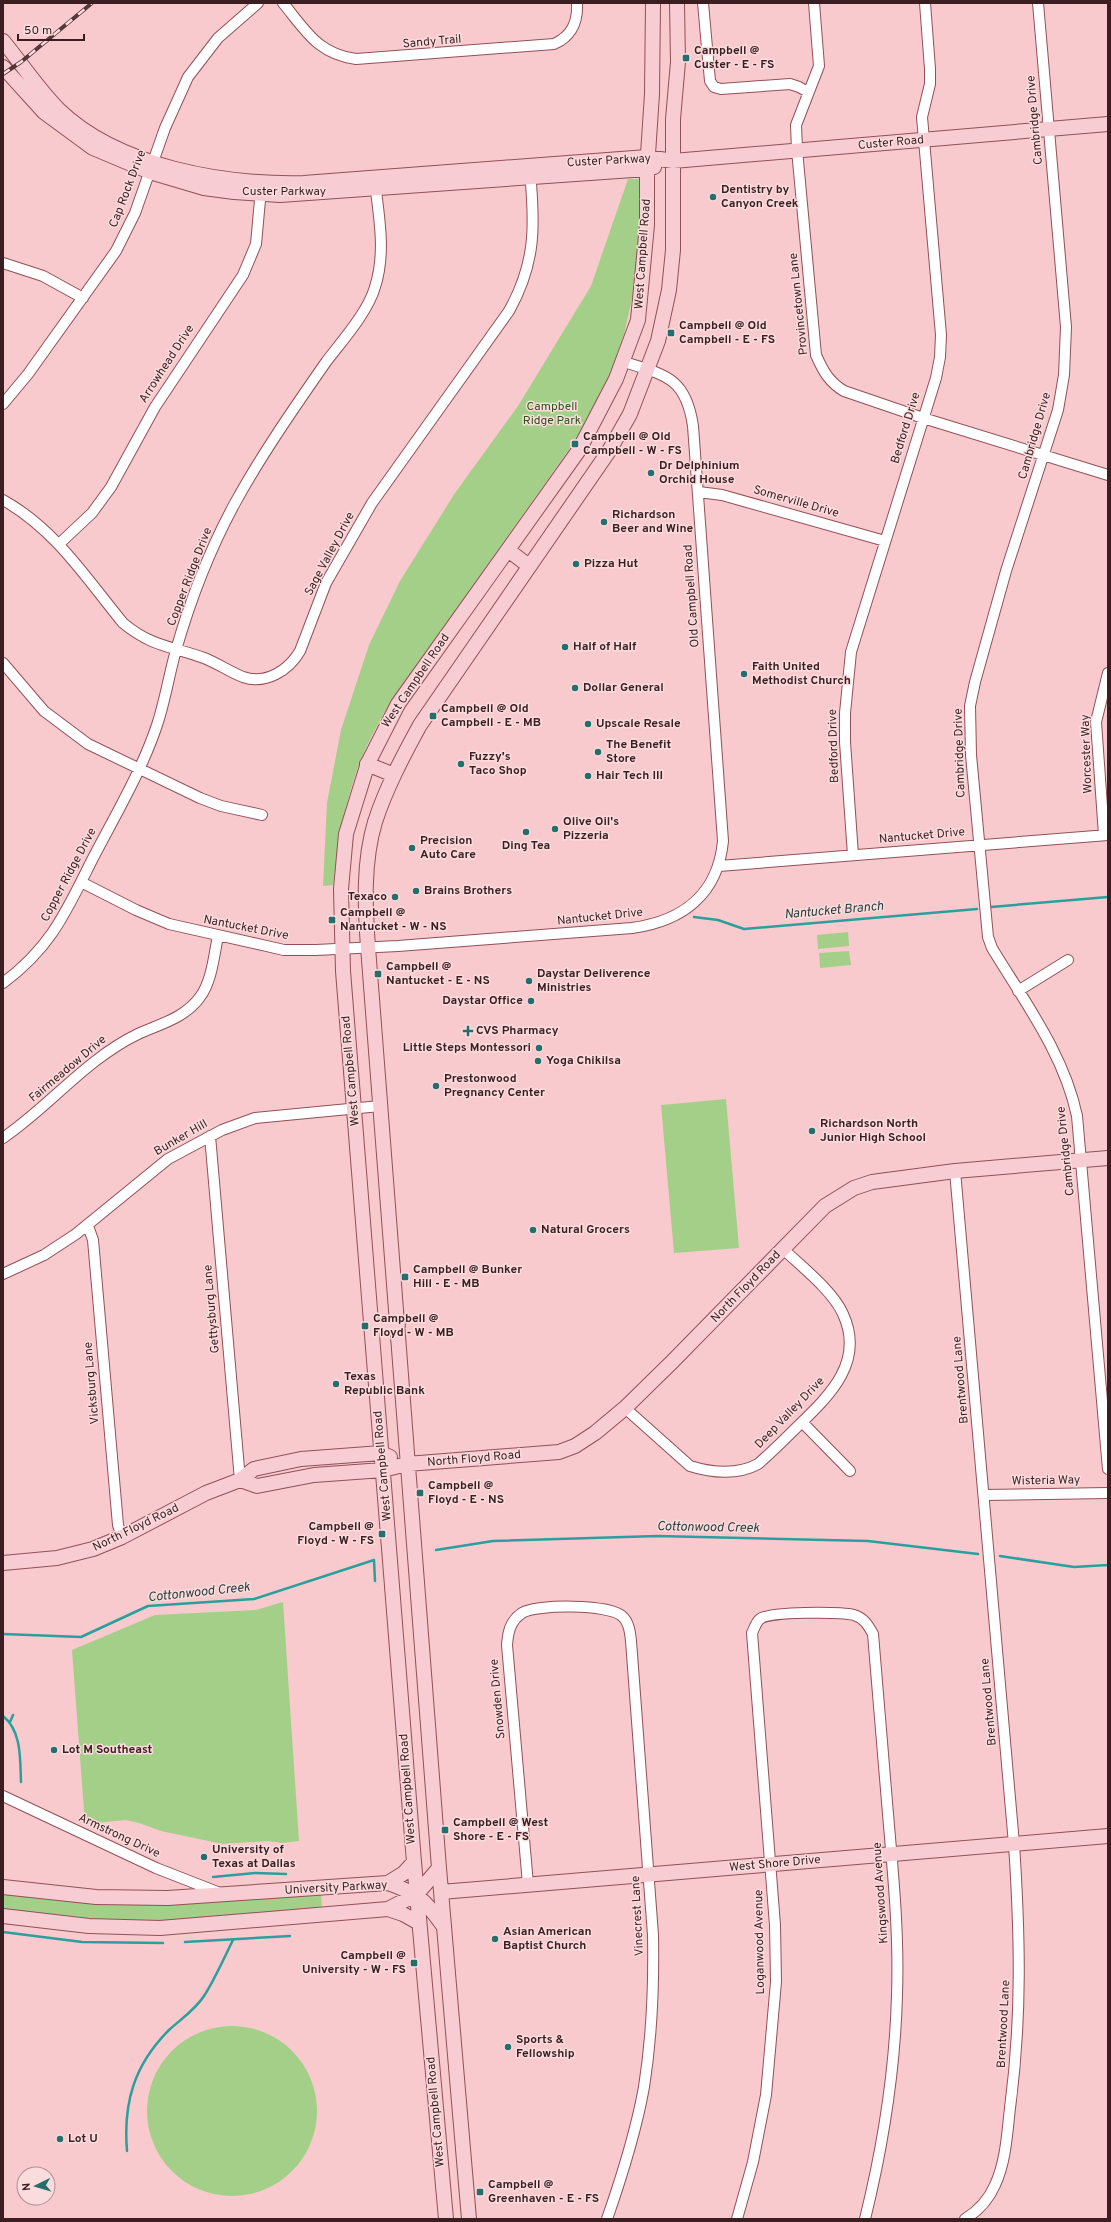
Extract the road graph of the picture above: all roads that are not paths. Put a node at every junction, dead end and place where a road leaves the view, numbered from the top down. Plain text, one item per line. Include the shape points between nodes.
1 (258, 3) edge
2 (283, 3) edge
3 (577, 3) edge
4 (653, 3) edge
5 (677, 3) edge
6 (704, 3) edge
7 (814, 3) edge
8 (925, 3) edge
9 (1038, 3) edge
10 (3, 41) edge
11 (3, 67) edge
12 (808, 92) junction
13 (1108, 124) edge
14 (1049, 129) junction
15 (924, 140) junction
16 (797, 150) junction
17 (673, 161) junction
18 (647, 163) junction
19 (152, 167) junction
20 (530, 172) junction
21 (375, 183) junction
22 (261, 188) junction
23 (3, 263) edge
24 (83, 298) junction
25 (624, 362) junction
26 (648, 370) junction
27 (3, 404) edge
28 (923, 418) junction
29 (1044, 455) junction
30 (1108, 475) edge
31 (699, 492) junction
32 (3, 500) edge
33 (885, 541) junction
34 (59, 544) junction
35 (508, 550) junction
36 (529, 566) junction
37 (176, 651) junction
38 (3, 663) edge
39 (1108, 673) edge
40 (1105, 695) edge
41 (367, 764) junction
42 (139, 768) junction
43 (394, 774) junction
44 (262, 815) dead end
45 (1106, 835) edge
46 (979, 844) junction
47 (853, 855) junction
48 (720, 866) junction
49 (81, 882) junction
50 (218, 936) junction
51 (368, 947) junction
52 (342, 949) junction
53 (1068, 960) dead end
54 (5, 978) edge
55 (1018, 991) junction
56 (380, 1106) junction
57 (354, 1109) junction
58 (210, 1136) junction
59 (3, 1138) edge
60 (1108, 1158) edge
61 (1081, 1160) junction
62 (955, 1171) junction
63 (88, 1226) junction
64 (783, 1248) junction
65 (3, 1274) edge
66 (398, 1325) junction
67 (372, 1327) junction
68 (625, 1408) junction
69 (802, 1422) junction
70 (382, 1453) junction
71 (407, 1464) junction
72 (1108, 1469) edge
73 (383, 1470) junction
74 (850, 1471) dead end
75 (240, 1480) junction
76 (1108, 1493) edge
77 (984, 1495) junction
78 (122, 1537) junction
79 (3, 1563) edge
80 (617, 1612) joint
81 (811, 1613) joint
82 (3, 1796) edge
83 (1108, 1836) edge
84 (1014, 1844) junction
85 (892, 1854) junction
86 (414, 1862) junction
87 (770, 1864) junction
88 (439, 1868) junction
89 (649, 1874) junction
90 (430, 1880) junction
91 (388, 1883) junction
92 (528, 1884) junction
93 (3, 1887) edge
94 (441, 1892) junction
95 (417, 1894) junction
96 (227, 1895) junction
97 (429, 1906) junction
98 (388, 1910) junction
99 (3, 1916) edge
100 (419, 1923) junction
101 (444, 1927) junction
102 (446, 2219) edge
103 (469, 2219) edge
104 (607, 2219) edge
105 (737, 2219) edge
106 (865, 2219) edge
107 (965, 2219) edge

1 - 19 street, Cap Rock Drive via 218,38 195,66 179,92
2 - 3 street, Sandy Trail via 322,48 336,55 356,59 554,44 563,40 570,32 577,14
4 - 18 main road, West Campbell Road via 652,94
5 - 17 main road, West Campbell Road via 678,62 673,119
6 - 12 street via 710,81 714,87 721,89 790,84
7 - 12 street, Provincetown Lane via 819,66
8 - 15 street, Bedford Drive via 930,84 922,117
9 - 14 street, Cambridge Drive
10 - 19 main road, Custer Parkway via 40,90 59,110 119,150
11 - 19 main road, Custer Parkway via 44,112 76,137 106,154
12 - 16 street, Provincetown Lane via 796,125
13 - 14 main road, Custer Road
14 - 15 main road, Custer Road
14 - 29 street, Cambridge Drive via 1066,334 1061,394
15 - 16 main road, Custer Road
15 - 28 street, Bedford Drive via 941,335 936,378
16 - 17 main road, Custer Road
16 - 28 street, Provincetown Lane via 816,356 823,371 833,384 844,391
17 - 18 main road, Custer Parkway
17 - 26 main road, West Campbell Road via 672,274 663,324
18 - 20 main road, Custer Parkway
18 - 25 main road, West Campbell Road via 648,225 639,314
19 - 22 main road, Custer Parkway via 201,174
19 - 24 street, Cap Rock Drive via 135,214 116,252
20 - 21 main road, Custer Parkway
20 - 37 street, Sage Valley Drive via 534,218 533,244 521,290 509,311 380,490 346,545 326,582 294,661 274,675 252,678 244,677 205,659
21 - 22 main road, Custer Parkway via 304,183
21 - 37 street, Copper Ridge Drive via 381,240 375,288 364,309 294,407 235,503 210,555
22 - 34 street, Arrowhead Drive via 256,244 243,274 154,407 111,487 92,513
23 - 24 street via 43,276
24 - 27 street, Cap Rock Drive
25 - 26 street, Old Campbell Road
25 - 35 main road, West Campbell Road via 603,408 579,450
26 - 31 street, Old Campbell Road via 677,384 688,403 693,426
26 - 36 main road, West Campbell Road via 630,414 609,451
28 - 29 street, Provincetown Lane
28 - 33 street, Bedford Drive
29 - 30 street, Provincetown Lane
29 - 46 street, Cambridge Drive via 1006,570 970,706 971,755
31 - 33 street, Somerville Drive via 722,494
31 - 48 street, Old Campbell Road via 722,814 723,841
32 - 34 street, Sage Valley Drive via 24,512
33 - 47 street, Bedford Drive via 851,652 848,680 845,742
34 - 37 street, Sage Valley Drive via 123,623 148,641
35 - 36 main road
35 - 41 main road, West Campbell Road via 398,704
36 - 43 main road, West Campbell Road via 434,702
37 - 42 street, Copper Ridge Drive via 158,724
38 - 42 street via 44,711 55,720 88,744
39 - 40 street, Worcester Way
40 - 45 street, Worcester Way via 1096,722
41 - 43 main road
41 - 52 main road, West Campbell Road via 346,834 341,889
42 - 44 street via 200,798 221,806
42 - 49 street, Copper Ridge Drive
43 - 51 main road, West Campbell Road via 375,824 368,859
45 - 46 street, Nantucket Drive
46 - 47 street, Nantucket Drive
46 - 55 street, Cambridge Drive via 988,937
47 - 48 street, Nantucket Drive
48 - 51 street, Nantucket Drive via 705,892 685,910 665,921 646,926
49 - 50 street, Nantucket Drive via 169,924
49 - 54 street, Copper Ridge Drive via 57,928 24,967
50 - 52 street, Nantucket Drive via 284,950
50 - 59 street, Fairmeadow Drive via 205,986 200,997 187,1011 106,1052
51 - 52 street, Nantucket Drive
51 - 56 main road, West Campbell Road
52 - 57 main road, West Campbell Road
53 - 55 street
55 - 61 street, Cambridge Drive via 1058,1059 1066,1078 1077,1116
56 - 57 street, Bunker Hill
56 - 66 main road, West Campbell Road
57 - 58 street, Bunker Hill via 255,1118
57 - 67 main road, West Campbell Road
58 - 63 street, Bunker Hill via 160,1165
58 - 75 street, Gettysburg Lane
60 - 61 main road, North Floyd Road
61 - 62 main road, North Floyd Road
61 - 72 street, Cambridge Drive
62 - 64 main road, North Floyd Road via 895,1178 854,1188 825,1206
62 - 77 street, Brentwood Lane
63 - 65 street, Bunker Hill via 44,1255
63 - 78 street, Vicksburg Lane via 93,1240 118,1525
64 - 68 main road, North Floyd Road
64 - 69 street, Deep Valley Drive via 843,1312 850,1339 850,1351 840,1379
66 - 67 main road
66 - 71 main road, West Campbell Road
67 - 70 main road, West Campbell Road
68 - 69 street, Deep Valley Drive via 690,1466 713,1472 749,1468 758,1464
68 - 71 main road, North Floyd Road via 595,1433 567,1450
69 - 74 street
70 - 71 main road, North Floyd Road
70 - 73 main road, West Campbell Road
70 - 75 main road, North Floyd Road via 276,1463 254,1469
71 - 73 main road, North Floyd Road
71 - 88 main road, West Campbell Road
73 - 75 main road, North Floyd Road via 314,1475 257,1486
73 - 86 main road, West Campbell Road
75 - 78 main road, North Floyd Road via 206,1494
76 - 77 street, Wisteria Way
77 - 84 street, Brentwood Lane
78 - 79 main road, North Floyd Road via 75,1554
80 - 89 street, Vinecrest Lane via 626,1621 631,1641
80 - 92 street, Snowden Drive via 592,1606 534,1609 523,1612 514,1620 508,1632 506,1645
81 - 85 street, Kingswood Avenue via 854,1615 867,1622 873,1634
81 - 87 street, Loganwood Avenue via 773,1613 760,1619 752,1633
82 - 96 street, Armstrong Drive via 156,1868
83 - 84 main road, West Shore Drive
84 - 85 main road, West Shore Drive
84 - 107 street, Brentwood Lane via 1020,1983 1013,2084 1004,2152 995,2187 982,2205
85 - 87 main road, West Shore Drive
85 - 106 street, Kingswood Avenue via 897,1933 895,2043 878,2164
86 - 90 main road
86 - 91 main road via 404,1873
86 - 95 main road, West Campbell Road
87 - 89 main road, West Shore Drive
87 - 105 street, Loganwood Avenue via 776,1982 772,2042 758,2138
88 - 90 main road
88 - 94 main road, West Campbell Road
89 - 92 main road, West Shore Drive
89 - 104 street, Vinecrest Lane via 654,1976 644,2087 632,2139
90 - 94 main road
90 - 95 main road
91 - 95 main road, University Parkway
91 - 96 main road, University Parkway
92 - 94 main road, West Shore Drive
93 - 96 main road, University Parkway via 128,1898
94 - 97 main road
94 - 101 main road, West Campbell Road
95 - 97 main road
95 - 98 main road, University Parkway
95 - 100 main road, West Campbell Road
97 - 100 main road
97 - 101 main road
98 - 99 main road, University Parkway via 160,1928 89,1926
98 - 100 main road via 403,1914
100 - 102 main road, West Campbell Road
101 - 103 main road, West Campbell Road

